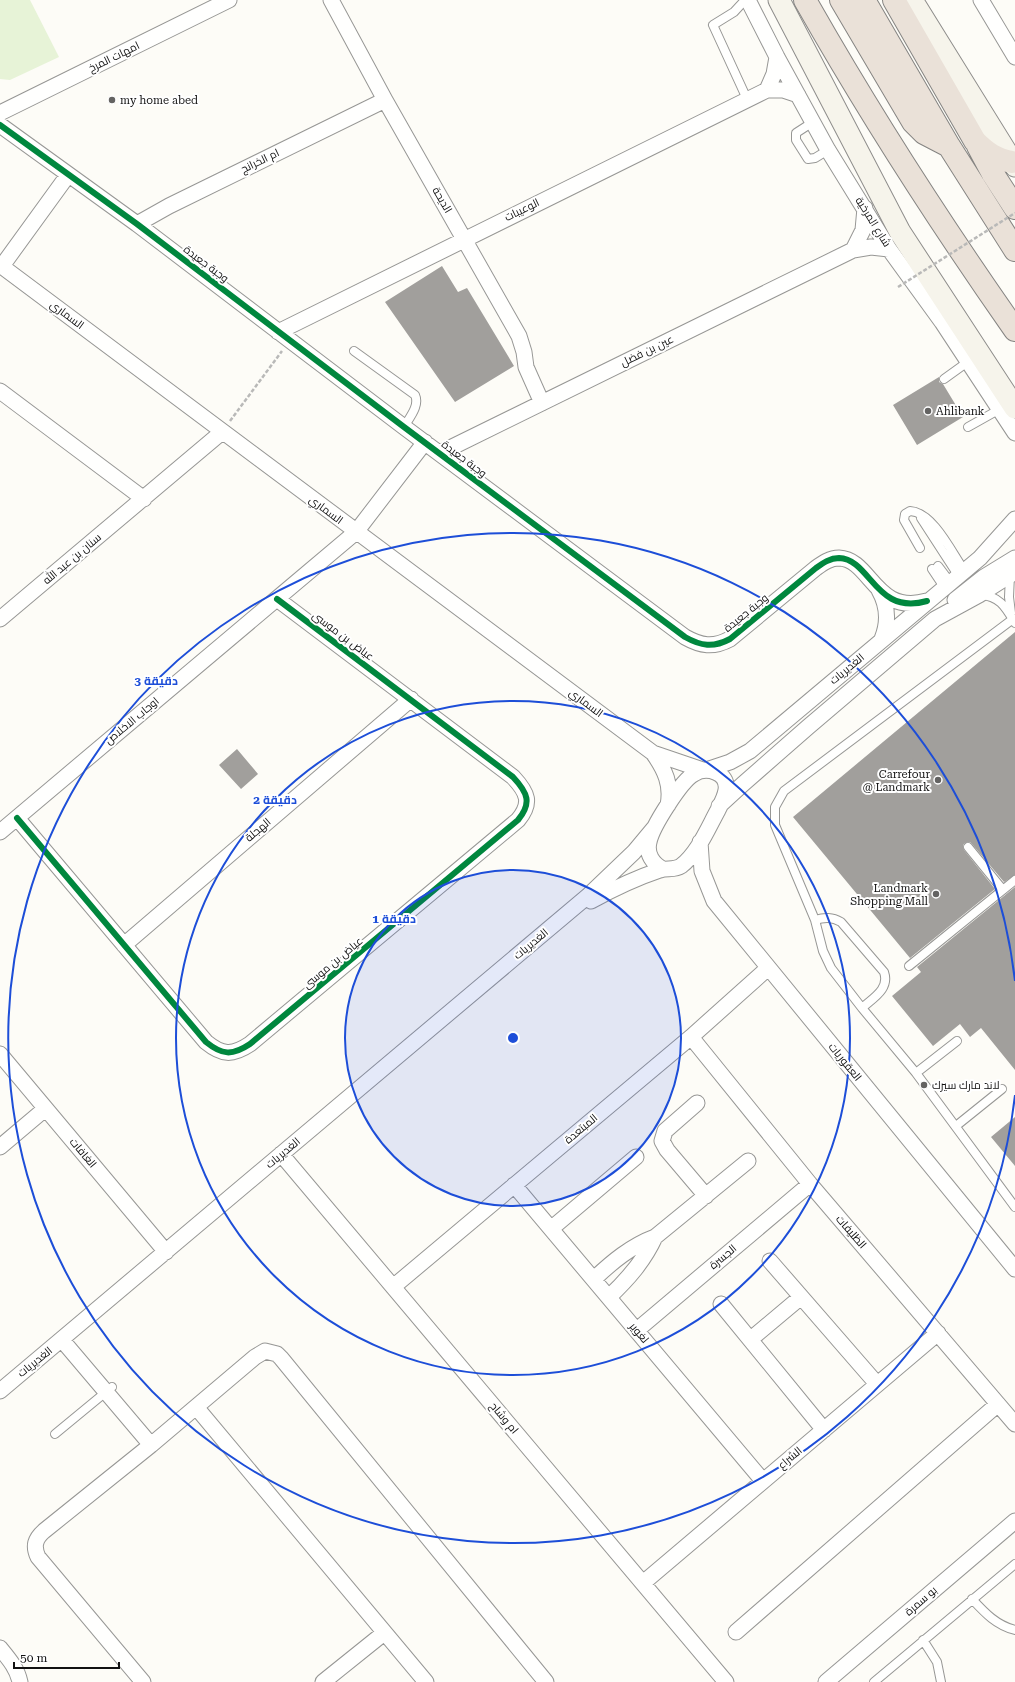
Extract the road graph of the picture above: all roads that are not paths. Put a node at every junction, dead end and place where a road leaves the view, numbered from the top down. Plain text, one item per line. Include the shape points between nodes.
1 (331, 0) edge
2 (747, 0) edge
3 (779, 0) edge
4 (805, 0) edge
5 (841, 0) edge
6 (864, 0) edge
7 (894, 0) edge
8 (912, 0) edge
9 (981, 0) edge
10 (224, 1) edge
11 (1015, 57) edge
12 (777, 58) junction
13 (766, 90) junction
14 (798, 95) junction
15 (747, 99) junction
16 (385, 100) junction
17 (0, 113) edge
18 (813, 122) junction
19 (0, 125) edge
20 (975, 141) junction
21 (949, 146) junction
22 (828, 150) junction
23 (1014, 164) edge
24 (68, 175) junction
25 (865, 208) junction
26 (1015, 208) edge
27 (137, 224) junction
28 (464, 238) junction
29 (889, 248) junction
30 (853, 250) junction
31 (1015, 250) edge
32 (1, 266) edge
33 (1015, 330) edge
34 (278, 332) junction
35 (354, 352) dead end
36 (969, 362) junction
37 (944, 379) dead end
38 (4, 400) edge
39 (542, 403) junction
40 (1007, 409) edge
41 (404, 427) junction
42 (968, 427) dead end
43 (222, 432) junction
44 (1015, 433) edge
45 (425, 442) junction
46 (440, 453) junction
47 (144, 499) junction
48 (1015, 518) edge
49 (1015, 528) edge
50 (356, 532) junction
51 (920, 548) dead end
52 (980, 558) junction
53 (1015, 558) edge
54 (935, 567) dead end
55 (1012, 573) edge
56 (954, 578) junction
57 (879, 589) junction
58 (979, 595) junction
59 (277, 599) junction
60 (927, 601) junction
61 (0, 619) edge
62 (935, 619) junction
63 (1014, 621) edge
64 (882, 639) junction
65 (411, 699) junction
66 (653, 753) junction
67 (706, 770) junction
68 (668, 805) junction
69 (719, 806) junction
70 (17, 818) junction
71 (654, 828) junction
72 (0, 832) edge
73 (700, 842) junction
74 (968, 847) dead end
75 (663, 869) junction
76 (1015, 880) edge
77 (1003, 890) junction
78 (565, 915) junction
79 (815, 920) junction
80 (124, 945) junction
81 (909, 966) dead end
82 (768, 968) junction
83 (862, 1008) junction
84 (691, 1037) junction
85 (956, 1041) dead end
86 (0, 1054) edge
87 (916, 1073) junction
88 (1002, 1089) dead end
89 (697, 1103) dead end
90 (45, 1109) junction
91 (956, 1126) junction
92 (0, 1147) edge
93 (281, 1154) junction
94 (636, 1157) dead end
95 (748, 1161) dead end
96 (810, 1184) junction
97 (514, 1185) junction
98 (706, 1196) junction
99 (1015, 1207) edge
100 (552, 1228) junction
101 (655, 1237) junction
102 (166, 1252) junction
103 (770, 1261) dead end
104 (1015, 1269) edge
105 (594, 1279) junction
106 (393, 1287) junction
107 (609, 1297) junction
108 (801, 1297) junction
109 (721, 1304) dead end
110 (637, 1330) junction
111 (938, 1333) junction
112 (65, 1338) junction
113 (751, 1340) junction
114 (877, 1384) junction
115 (109, 1390) junction
116 (0, 1391) edge
117 (998, 1404) junction
118 (196, 1407) junction
119 (1015, 1424) edge
120 (824, 1430) junction
121 (55, 1434) dead end
122 (154, 1442) junction
123 (763, 1481) junction
124 (1015, 1521) edge
125 (1015, 1564) edge
126 (643, 1583) junction
127 (972, 1599) junction
128 (1015, 1630) edge
129 (384, 1632) junction
130 (736, 1632) dead end
131 (923, 1640) junction
132 (0, 1648) edge
133 (20, 1682) edge
134 (143, 1682) edge
135 (323, 1682) edge
136 (426, 1682) edge
137 (546, 1682) edge
138 (726, 1682) edge
139 (826, 1682) edge
140 (874, 1682) edge
141 (941, 1682) edge

1 - 16 street, الديحة
2 - 12 street, شارع المرخية
2 - 15 lane via 713,25
3 - 40 main road, شارع المرخية via 900,232
4 - 33 highway via 882,131
5 - 21 highway via 913,122 924,133
6 - 21 highway
7 - 20 highway
8 - 23 main road
9 - 11 street
10 - 17 street, امهات المرخ
12 - 13 street via 774,74
12 - 14 street, شارع المرخية
13 - 14 street, الوعيبات via 783,90
13 - 15 street, الوعيبات
14 - 18 street, شارع المرخية
15 - 28 street, الوعيبات
16 - 27 street, ام الخرانج
16 - 28 street, الديحة
18 - 22 street, شارع المرخية
18 - 22 lane via 796,133 796,140 808,159
19 - 24 street, وجبة جعيدة
20 - 23 highway via 985,152
20 - 26 highway
21 - 31 highway
22 - 25 street, شارع المرخية
24 - 27 street, وجبة جعيدة
24 - 32 street
25 - 29 street, شارع المرخية
25 - 30 street via 863,230
27 - 34 street, وجبة جعيدة
28 - 34 street, الوعيبات
28 - 39 street, الديحة via 519,336 526,367
29 - 30 street, عين بن فضل
29 - 36 street, شارع المرخية
30 - 39 street, عين بن فضل
32 - 43 street, السماري
34 - 41 street, وجبة جعيدة
35 - 41 lane via 415,395 417,401
36 - 37 lane
36 - 40 street, شارع المرخية
38 - 47 street
39 - 46 street, عين بن فضل
40 - 42 lane
40 - 44 street, شارع المرخية
41 - 45 street, وجبة جعيدة
43 - 47 street, سنان بن عبد الله
43 - 50 street, السماري
45 - 46 street, وجبة جعيدة
45 - 50 street, اوجاب الاخلاص
46 - 57 street, وجبة جعيدة via 685,637 703,645 722,643 730,639 816,568 831,559 839,558 853,563
47 - 61 street, سنان بن عبد الله
48 - 52 street, الغديريات
49 - 52 street, الغديريات
50 - 59 street, اوجاب الاخلاص
50 - 66 street, السماري
51 - 56 lane via 904,520 905,514 910,511 934,525
52 - 56 street, الغديريات
53 - 62 street, الغديريات via 984,577
54 - 56 lane
55 - 58 street, الغديريات
55 - 63 lane via 1009,597
56 - 60 street, الغديريات
57 - 60 street, وجبة جعيدة via 898,601 912,604
57 - 64 street, وجبة جعيدة via 887,613
58 - 62 street, الغديريات
58 - 63 lane via 988,596 1004,604
59 - 65 street, عياض بن موسى
59 - 70 street, اوجاب الاخلاص
60 - 64 street, الغديريات
62 - 69 street, الغديريات
63 - 79 lane via 791,785 778,798 775,825
64 - 67 street, الغديريات via 750,751 730,762
65 - 80 street, الهجلة
65 - 80 street, عياض بن موسى via 514,777 524,789 527,800 524,812 518,820 336,974 241,1050 227,1053 216,1050 206,1042
66 - 67 street, السماري
66 - 68 street, السماري via 666,774 670,794
67 - 68 street, الغديريات via 694,774 685,781
67 - 69 street via 722,777 725,783 726,790
68 - 71 street, الغديريات
69 - 73 street, الغديريات
70 - 72 street, اوجاب الاخلاص
70 - 80 street, عياض بن موسى
71 - 75 street via 648,842 649,852 656,865
71 - 78 street, الغديريات via 612,874
73 - 75 street, الغديريات via 680,867
73 - 82 street, العقوريات via 702,871 714,901
74 - 77 lane
75 - 78 street, الغديريات via 623,885
76 - 77 lane
77 - 81 lane
78 - 93 street, الغديريات
79 - 83 lane via 827,960
79 - 83 lane via 824,917 841,922 884,972 886,978 883,990
82 - 84 street, المبتعدة
82 - 104 street, العقوريات
83 - 87 lane
84 - 96 street, الظليفات
84 - 97 street, المبتعدة
85 - 87 lane
86 - 90 street, الغافات
87 - 91 lane
88 - 91 lane
89 - 98 street via 665,1131 662,1141
90 - 92 street
90 - 102 street, الغافات
91 - 99 lane
93 - 102 street, الغديريات
93 - 106 street, ام وشاح
94 - 100 street
95 - 98 street
96 - 110 street, الجسرة
96 - 111 street, الظليفات
97 - 100 street, لغوير
97 - 106 street, المبتعدة
98 - 101 street
100 - 105 street, لغوير
101 - 105 street via 625,1253
101 - 107 street via 644,1258
102 - 112 street, الغديريات
103 - 108 street
105 - 107 street, لغوير
106 - 126 street, ام وشاح
107 - 110 street, لغوير
108 - 113 street
108 - 114 street
109 - 113 street
110 - 123 street, لغوير
111 - 114 street, الشراع
111 - 117 street, الظليفات
112 - 115 street
112 - 116 street, الغديريات
113 - 120 street
114 - 120 street, الشراع
115 - 121 lane
115 - 122 street
117 - 119 street, الظليفات
117 - 130 street
118 - 122 street
118 - 129 street
118 - 137 street via 260,1354 265,1351 277,1354
120 - 123 street, الشراع
122 - 134 street via 38,1536 35,1543 38,1557
123 - 126 street, الشراع
124 - 139 street, بو سمرة
125 - 127 lane
126 - 138 street, ام وشاح
127 - 128 lane via 993,1620
127 - 131 lane
129 - 135 street
129 - 136 street
131 - 140 lane
131 - 141 lane via 936,1662
132 - 133 street via 12,1661

